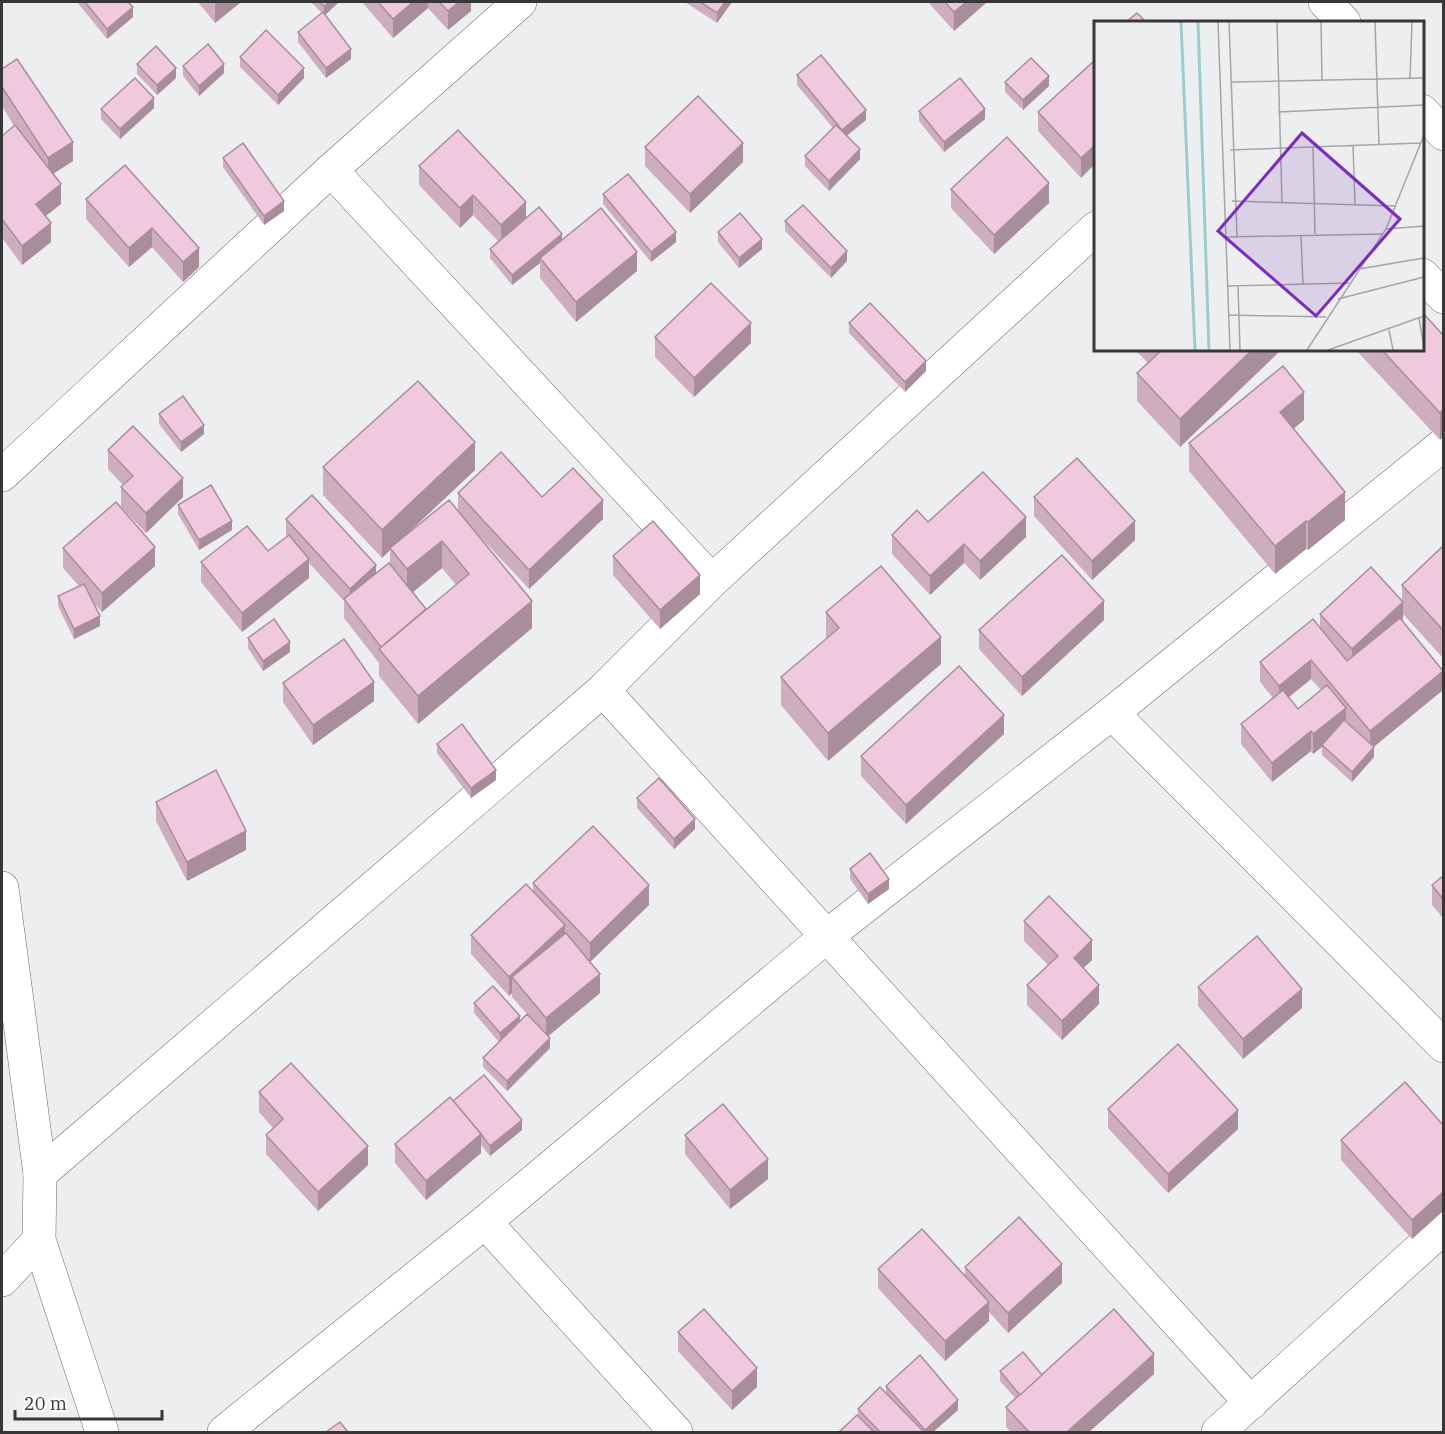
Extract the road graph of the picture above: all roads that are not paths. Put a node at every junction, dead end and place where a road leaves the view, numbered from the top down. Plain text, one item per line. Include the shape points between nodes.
1 (520, 2) edge
2 (1424, 113) edge
3 (1443, 134) edge
4 (331, 170) junction
5 (1094, 229) edge
6 (1424, 277) edge
7 (1443, 297) edge
8 (1443, 444) edge
9 (2, 475) edge
10 (712, 581) junction
11 (603, 690) junction
12 (1112, 713) junction
13 (2, 888) edge
14 (827, 936) junction
15 (1443, 1046) edge
16 (40, 1174) junction
17 (485, 1222) junction
18 (1443, 1227) edge
19 (39, 1240) junction
20 (2, 1280) edge
21 (1251, 1403) junction
22 (102, 1432) edge
23 (224, 1432) edge
24 (676, 1432) edge
25 (1218, 1432) edge

1 - 4 street
2 - 3 street
4 - 9 street
4 - 10 street
5 - 10 street
6 - 7 street
8 - 12 street
10 - 11 street
11 - 14 street
11 - 16 street
12 - 14 street
12 - 15 street
13 - 16 street
14 - 17 street
14 - 21 street
16 - 19 street
17 - 23 street
17 - 24 street
18 - 21 street
19 - 20 street
19 - 22 street
21 - 25 street

